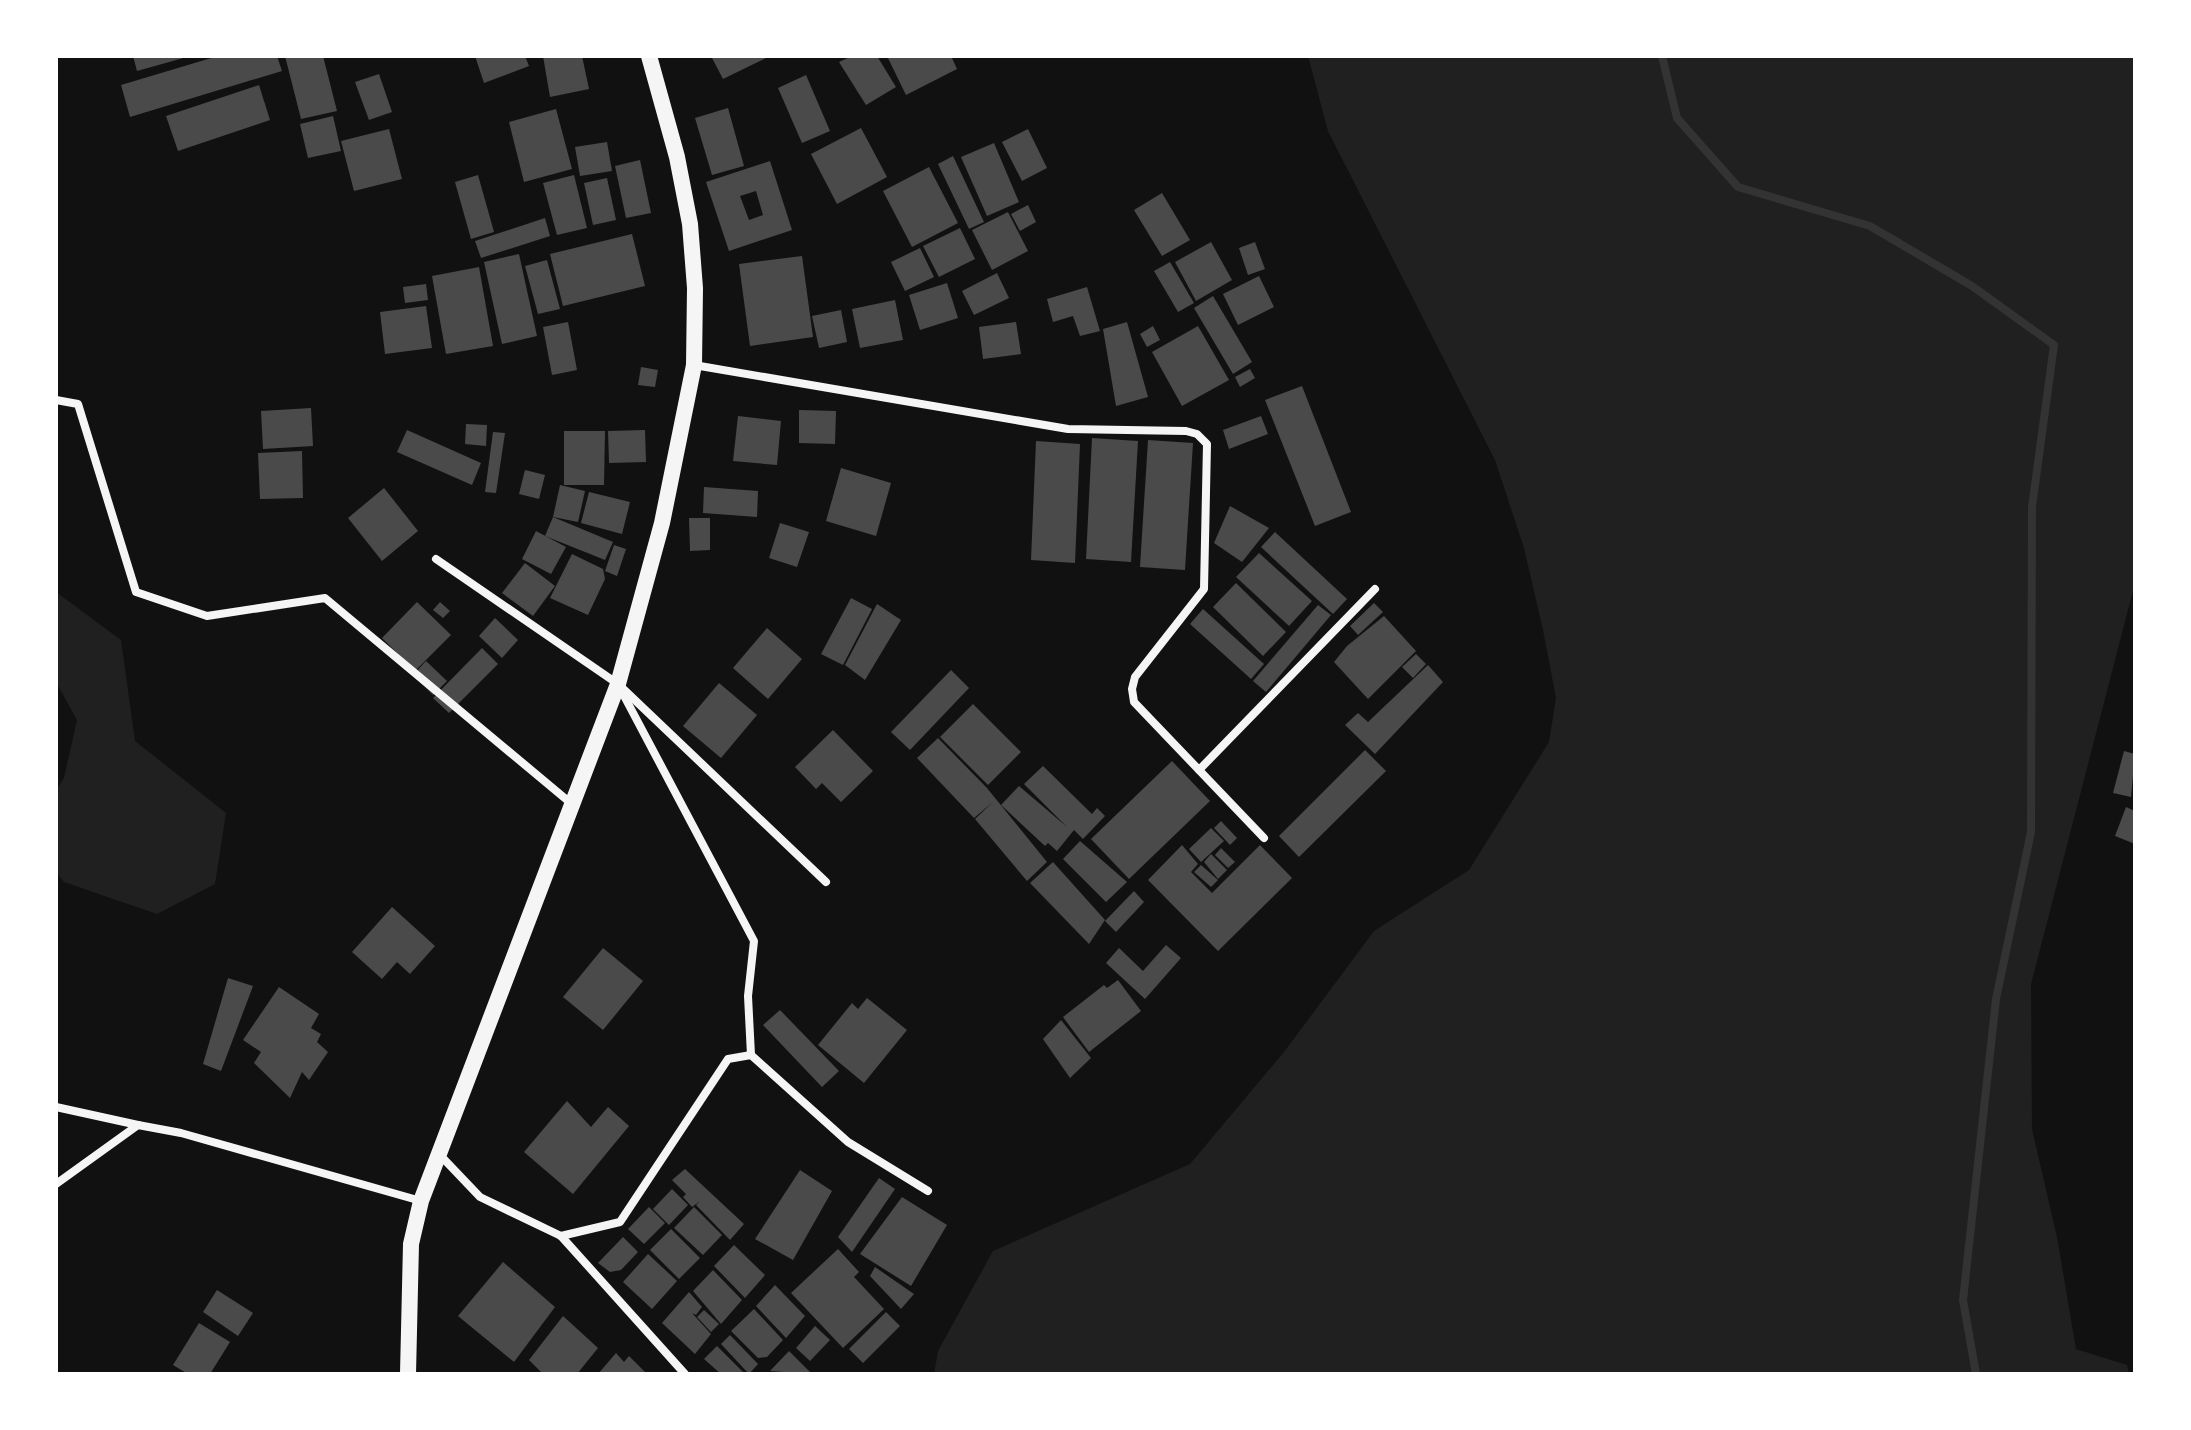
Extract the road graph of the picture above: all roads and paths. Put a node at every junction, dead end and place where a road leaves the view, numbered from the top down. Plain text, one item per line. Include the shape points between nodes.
1 (649, 56) edge
2 (694, 365) junction
3 (56, 400) edge
4 (436, 559) dead end
5 (1375, 589) dead end
6 (618, 684) junction
7 (1199, 770) junction
8 (574, 806) junction
9 (1264, 838) dead end
10 (826, 882) dead end
11 (751, 1055) junction
12 (56, 1107) edge
13 (138, 1125) junction
14 (439, 1154) junction
15 (56, 1184) edge
16 (928, 1191) dead end
17 (421, 1201) junction
18 (561, 1236) junction
19 (408, 1374) edge
20 (685, 1374) edge

1 - 2 main road via 690,224
2 - 6 main road via 662,523
2 - 7 street via 1068,429 1197,434 1207,444 1204,589 1135,677 1132,689 1134,702
3 - 8 street via 78,404 136,592 207,616 325,598
4 - 6 street
5 - 7 street
6 - 8 main road
6 - 10 street
6 - 11 street via 754,941 748,996
7 - 9 street
8 - 14 main road
11 - 16 street via 848,1142
11 - 18 street via 728,1059 620,1222
12 - 13 street
13 - 15 street
13 - 17 street
14 - 17 main road
14 - 18 street via 480,1197
17 - 19 main road via 411,1244
18 - 20 street

